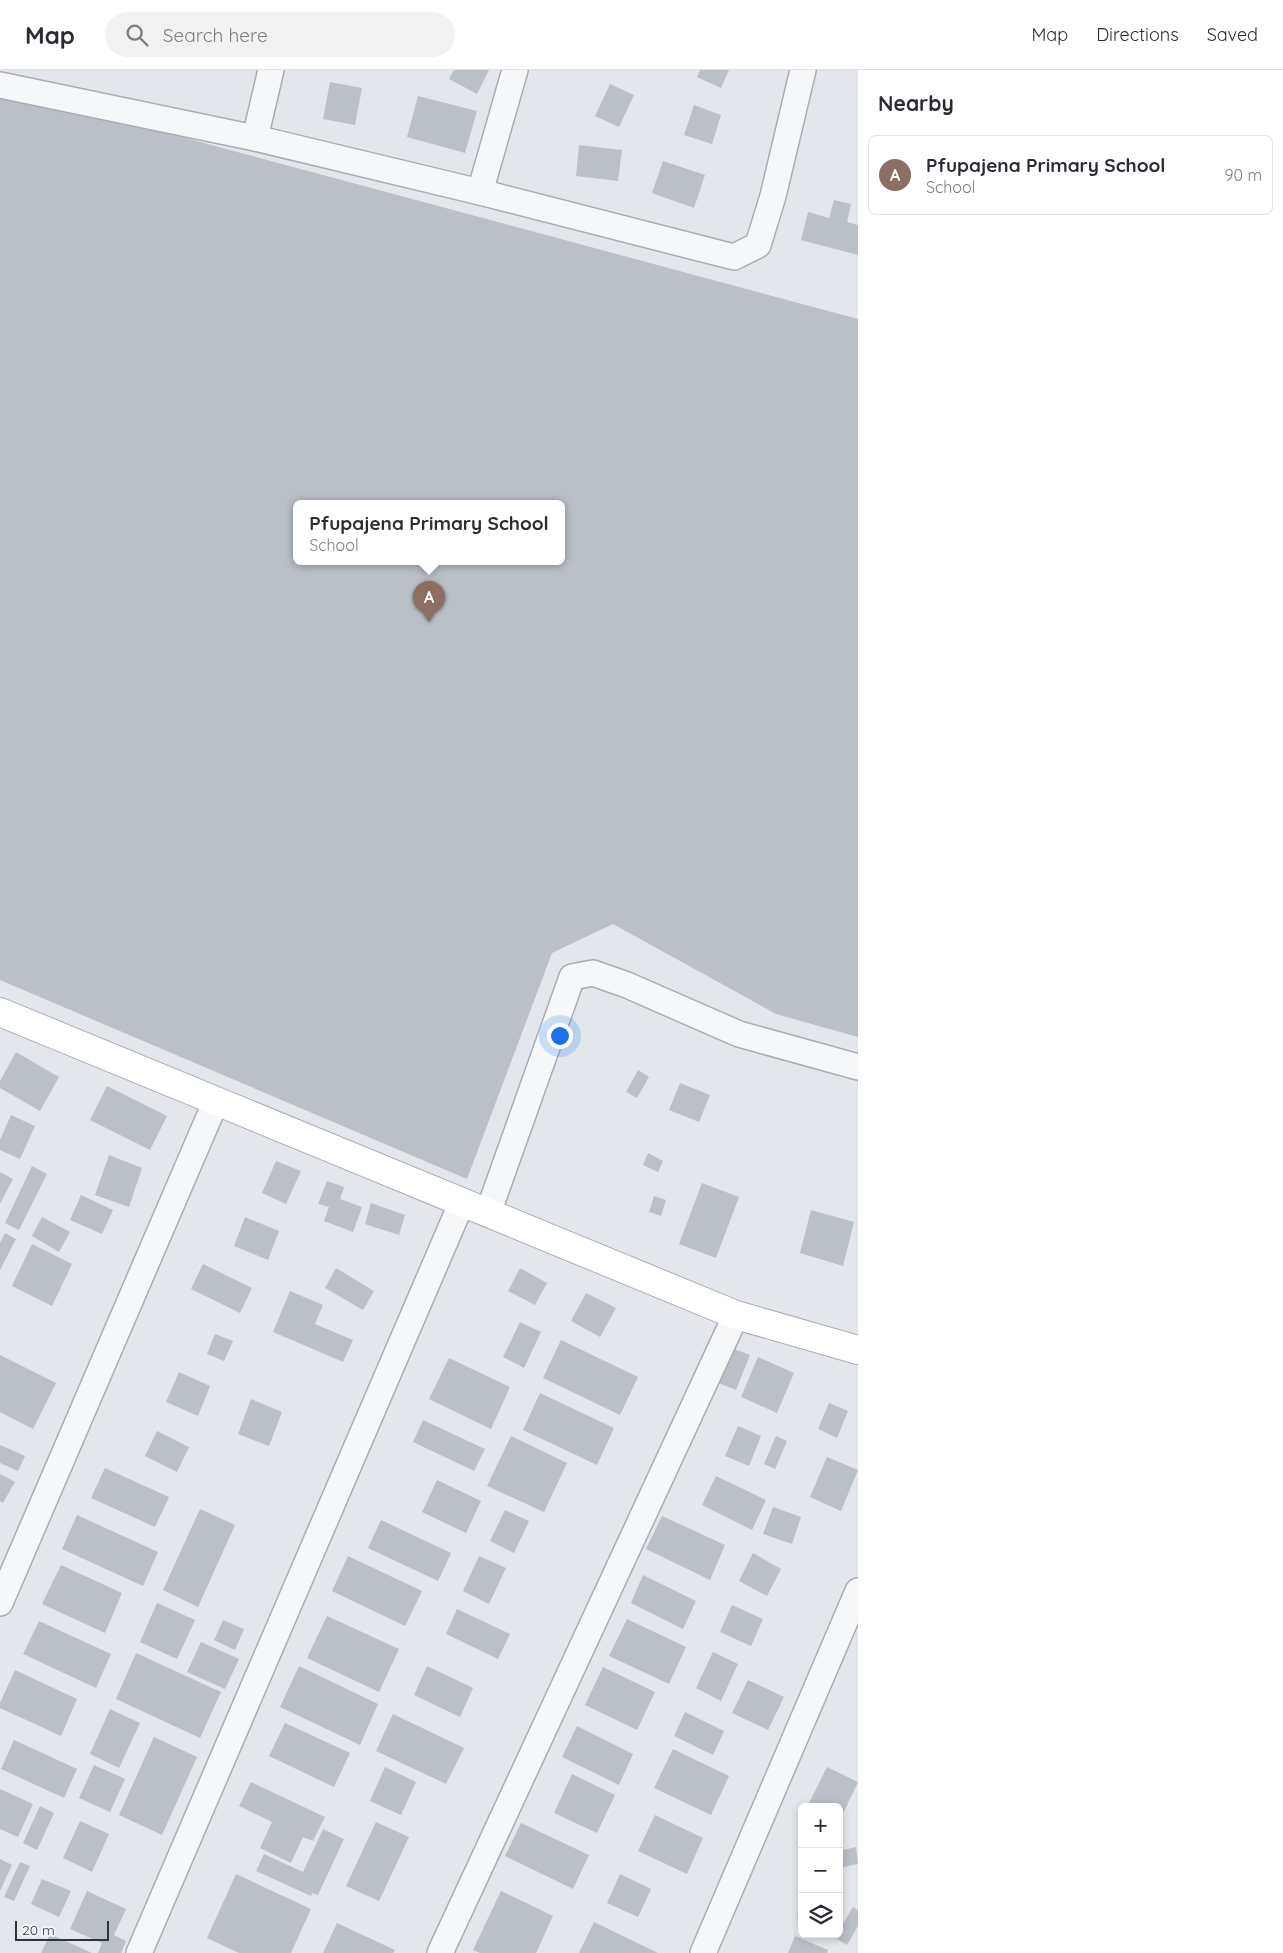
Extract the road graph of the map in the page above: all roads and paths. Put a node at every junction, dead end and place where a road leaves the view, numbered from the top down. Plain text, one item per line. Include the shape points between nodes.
1 (271, 70) edge
2 (515, 70) edge
3 (803, 70) edge
4 (0, 85) edge
5 (255, 138) junction
6 (480, 192) junction
7 (0, 1012) edge
8 (858, 1066) edge
9 (216, 1101) junction
10 (462, 1202) junction
11 (488, 1213) junction
12 (736, 1315) junction
13 (858, 1350) edge
14 (858, 1591) edge
15 (0, 1603) edge
16 (139, 1953) edge
17 (440, 1953) edge
18 (702, 1953) edge

1 - 5 street
2 - 6 street
3 - 6 street via 758,245 734,258
4 - 5 street
5 - 6 street
7 - 9 street
8 - 11 street via 738,1034 593,973 572,977
9 - 10 street
9 - 15 street
10 - 11 street
10 - 16 street
11 - 12 street
12 - 13 street
12 - 17 street
14 - 18 street

